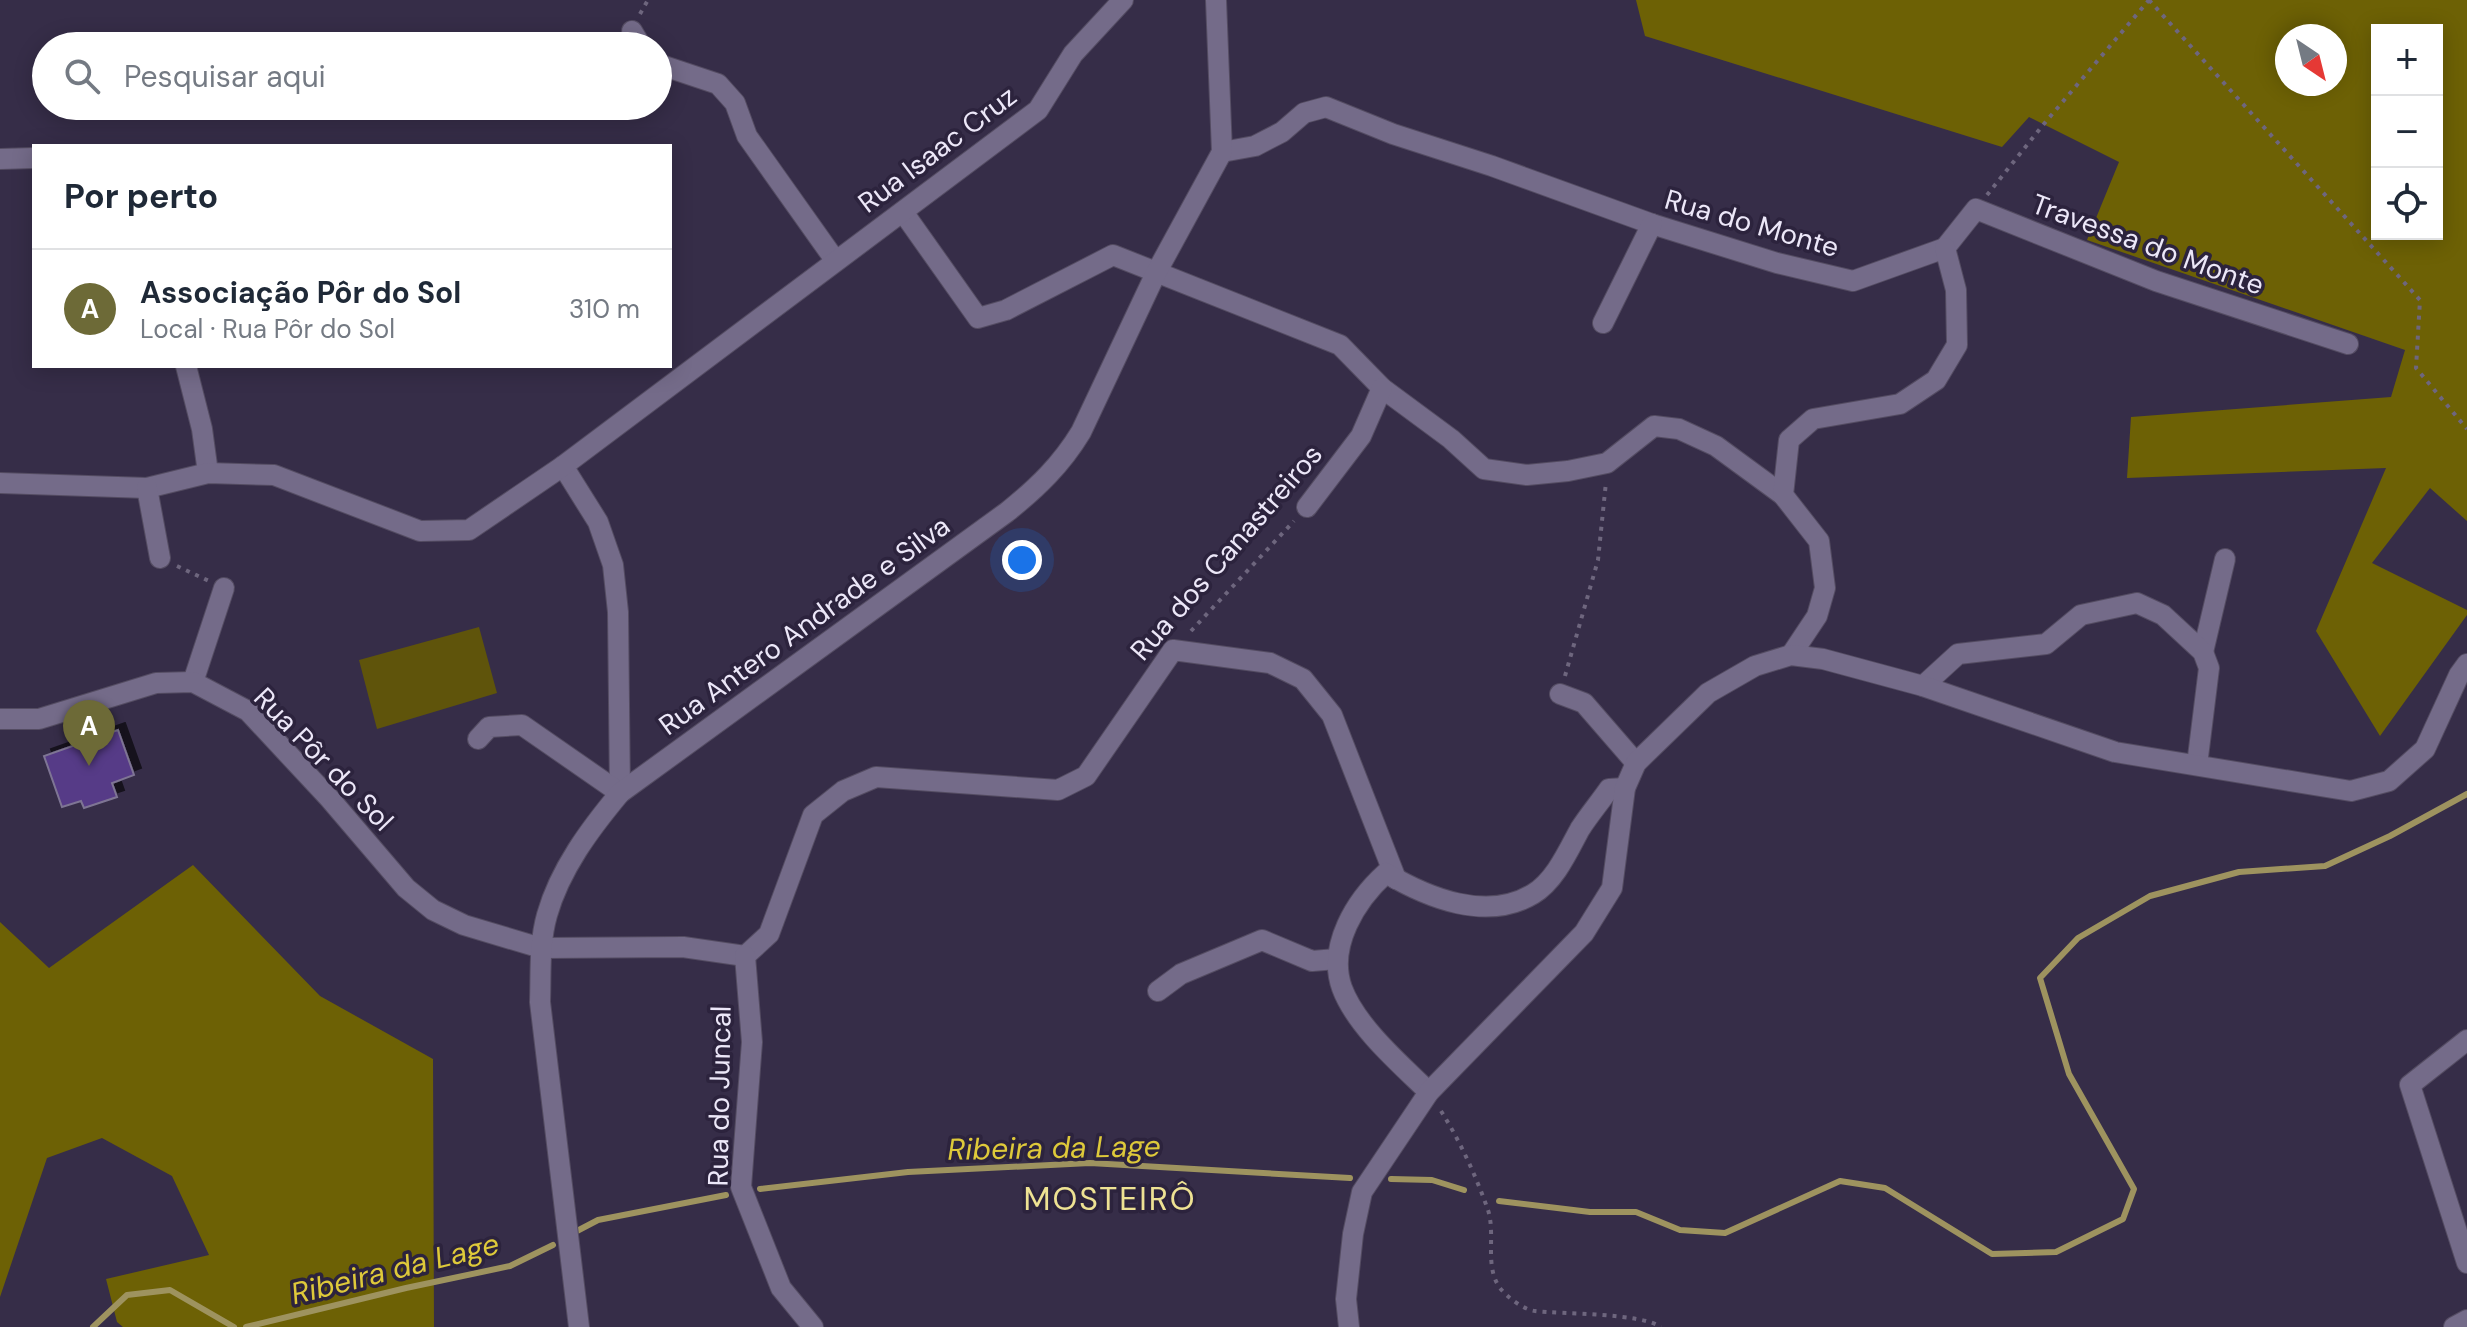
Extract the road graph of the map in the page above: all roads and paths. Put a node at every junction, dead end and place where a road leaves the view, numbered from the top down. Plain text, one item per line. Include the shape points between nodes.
1 (1123, 0) edge
2 (1216, 0) edge
3 (2149, 0) edge
4 (672, 69) edge
5 (1222, 152) junction
6 (32, 158) edge
7 (0, 159) edge
8 (1976, 209) junction
9 (903, 212) junction
10 (1652, 224) junction
11 (1945, 248) junction
12 (835, 260) junction
13 (1156, 273) junction
14 (1603, 323) dead end
15 (2348, 344) dead end
16 (187, 368) edge
17 (1382, 388) junction
18 (2467, 429) edge
19 (1607, 463) junction
20 (563, 466) junction
21 (208, 473) junction
22 (0, 483) edge
23 (147, 488) junction
24 (1783, 495) junction
25 (1307, 507) joint
26 (160, 558) joint
27 (2225, 559) dead end
28 (224, 588) joint
29 (1173, 650) junction
30 (2203, 652) junction
31 (1791, 655) junction
32 (2467, 664) edge
33 (193, 682) junction
34 (1923, 686) junction
35 (1560, 694) joint
36 (0, 719) edge
37 (478, 739) dead end
38 (1636, 763) junction
39 (2197, 765) junction
40 (1625, 788) junction
41 (620, 793) junction
42 (1396, 879) junction
43 (541, 948) junction
44 (745, 956) junction
45 (1337, 959) junction
46 (1158, 991) dead end
47 (2467, 1040) edge
48 (1429, 1092) junction
49 (2467, 1263) edge
50 (2467, 1320) edge
51 (579, 1327) edge
52 (813, 1327) edge
53 (1349, 1327) edge
54 (1661, 1327) edge
55 (2454, 1327) edge

1 - 9 street, Rua Isaac Cruz via 1073,54 1038,110
2 - 5 street
3 - 8 path
3 - 18 path via 2420,300 2416,368
4 - 12 street via 718,84 735,103 747,136
5 - 10 street, Rua do Monte via 1255,146 1304,113 1326,107
5 - 13 street, Rua Antero Andrade e Silva
6 - 7 street
8 - 11 street
8 - 15 street, Travessa do Monte via 2156,281
9 - 12 street, Rua Isaac Cruz
9 - 13 street via 978,318 1006,310 1113,255
10 - 11 street, Rua do Monte via 1853,281
10 - 14 street
11 - 24 street via 1956,290 1957,345 1936,380 1900,404 1813,419 1789,440
12 - 20 street, Rua Isaac Cruz
13 - 17 street via 1340,345
13 - 41 street, Rua Antero Andrade e Silva via 1081,432 1051,475
16 - 21 street
17 - 19 street via 1484,469 1527,475
17 - 25 street, Rua dos Canastreiros via 1361,436
19 - 24 street via 1654,426 1679,429 1716,446
19 - 35 path via 1598,560
20 - 21 street, Rua Isaac Cruz via 469,530 420,531 274,475
20 - 41 street via 598,522 613,565
21 - 23 street, Rua Isaac Cruz
22 - 23 street, Rua Isaac Cruz
23 - 26 street
24 - 31 street via 1819,541 1825,588 1817,616
25 - 29 path, Rua dos Canastreiros
26 - 28 path
27 - 30 street
28 - 33 street
29 - 42 street via 1270,663 1303,679 1332,715
29 - 44 street, Rua dos Canastreiros via 1086,776 1058,790 876,777 843,791 813,815 769,934
30 - 34 street via 2163,615 2137,603 2081,615 2046,644 1958,654
30 - 39 street via 2209,668
31 - 34 street
31 - 38 street via 1755,666 1708,693
32 - 39 street via 2425,749 2389,781 2351,791
33 - 36 street via 156,683 39,719
33 - 43 street, Rua Pôr do Sol via 248,711 406,888 433,910
34 - 39 street via 2115,752
35 - 38 street via 1584,703
37 - 41 street via 489,727 522,725
38 - 40 street
40 - 42 street via 1609,789 1559,866 1534,894 1499,907 1445,902
40 - 48 street via 1612,888 1584,933
41 - 43 street, Rua Antero Andrade e Silva via 588,832 563,876
42 - 45 street via 1386,873 1368,889 1347,923
43 - 44 street via 683,947
43 - 51 street, Rua Antero Andrade e Silva via 540,1002
44 - 52 street, Rua do Juncal via 752,1042 741,1187 781,1288
45 - 46 street via 1312,961 1262,940 1181,974
45 - 48 street via 1342,988 1361,1020
47 - 49 street via 2410,1085
48 - 53 street via 1362,1192 1346,1299
48 - 54 path via 1453,1131 1489,1212 1492,1266 1500,1288 1527,1311 1635,1319
50 - 55 street

